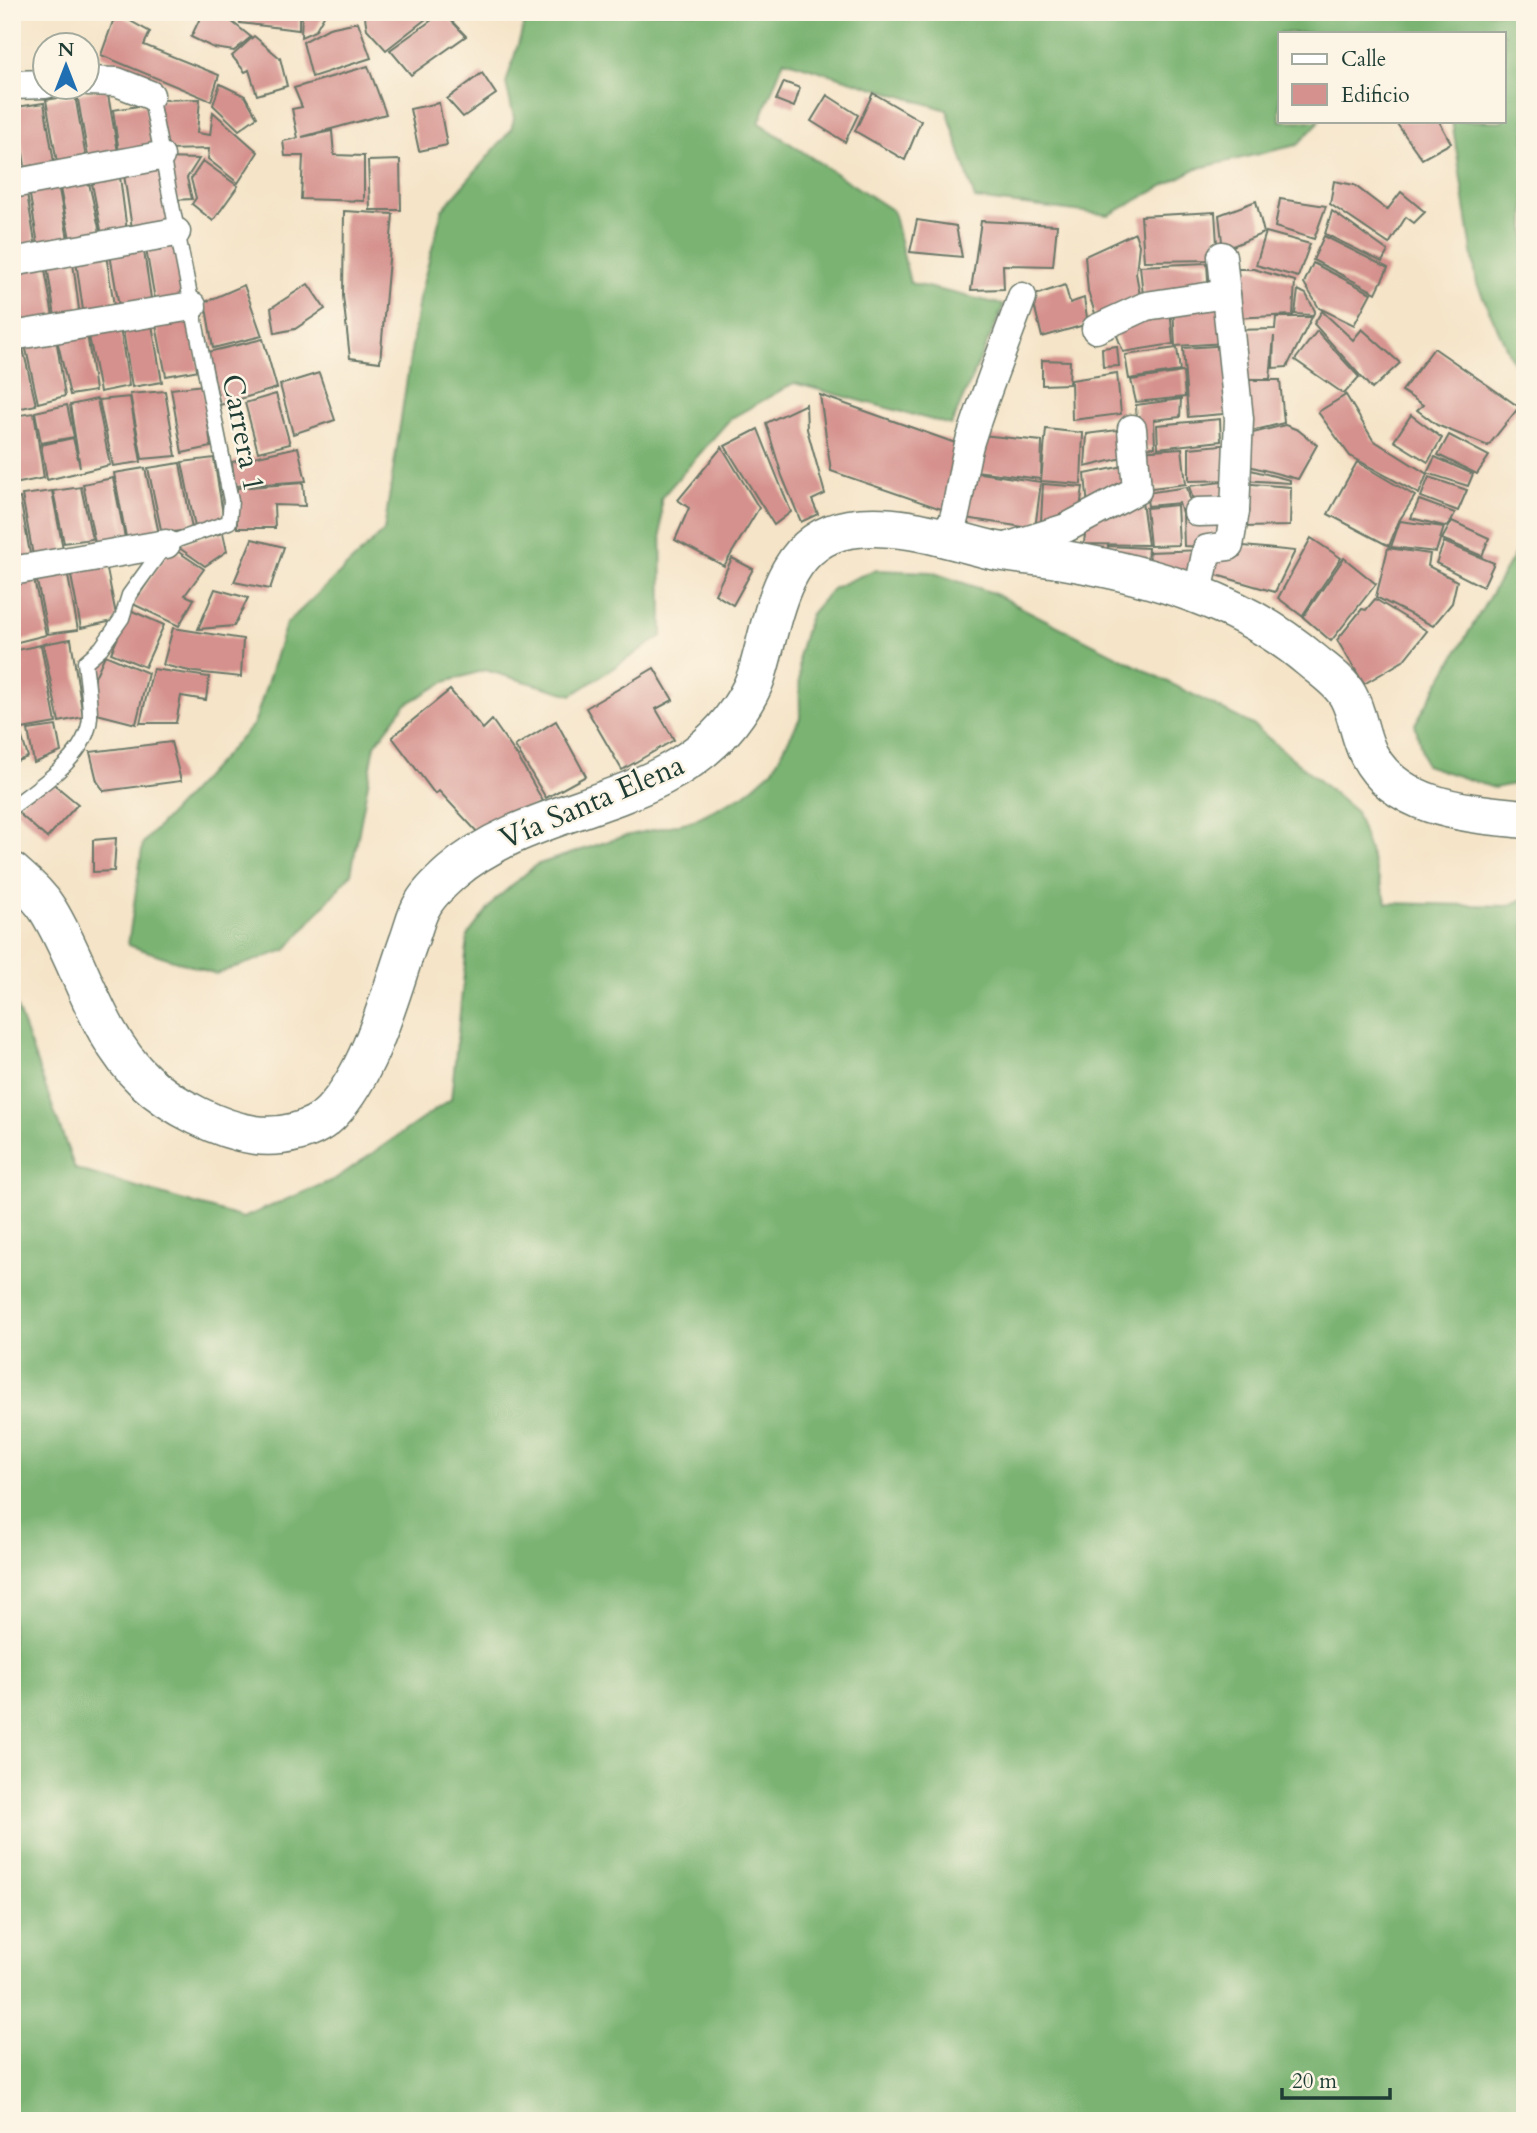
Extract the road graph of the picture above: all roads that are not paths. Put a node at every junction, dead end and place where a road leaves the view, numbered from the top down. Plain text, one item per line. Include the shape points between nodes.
1 (102, 81) edge
2 (32, 84) edge
3 (12, 85) edge
4 (150, 95) joint
5 (160, 156) junction
6 (12, 184) edge
7 (177, 232) junction
8 (1222, 256) dead end
9 (12, 262) edge
10 (1227, 294) junction
11 (1021, 297) dead end
12 (192, 306) junction
13 (1096, 329) dead end
14 (12, 336) edge
15 (1132, 429) dead end
16 (1235, 511) junction
17 (1198, 512) dead end
18 (947, 537) junction
19 (166, 544) junction
20 (993, 550) junction
21 (12, 571) edge
22 (1198, 594) junction
23 (12, 807) edge
24 (1525, 819) edge
25 (12, 872) edge

1 - 4 street via 117,82
2 - 3 street
4 - 5 lane, Carrera 1
5 - 6 street
5 - 7 lane, Carrera 1
7 - 9 street
7 - 12 lane, Carrera 1
8 - 10 street
10 - 13 street via 1146,306
10 - 16 street via 1239,419
11 - 18 street via 971,438
12 - 14 street
12 - 19 lane, Carrera 1 via 232,501 229,522
15 - 20 street via 1138,490 1066,528
16 - 17 street
16 - 22 street via 1230,546 1207,549
18 - 20 main road, Vía Santa Elena
18 - 25 main road, Vía Santa Elena via 891,528 848,529 821,538 794,563 779,592 754,684 730,721 693,760 664,777 489,846 451,873 422,904 384,1019 355,1078 330,1115 301,1131 271,1136 240,1133 175,1102 145,1081 113,1043 47,908
19 - 21 street
19 - 23 lane via 129,595 121,618 101,648 85,662 90,720 81,744 52,776
20 - 22 main road, Vía Santa Elena via 1068,561
22 - 24 main road, Vía Santa Elena via 1267,628 1347,692 1370,757 1400,790 1454,811

